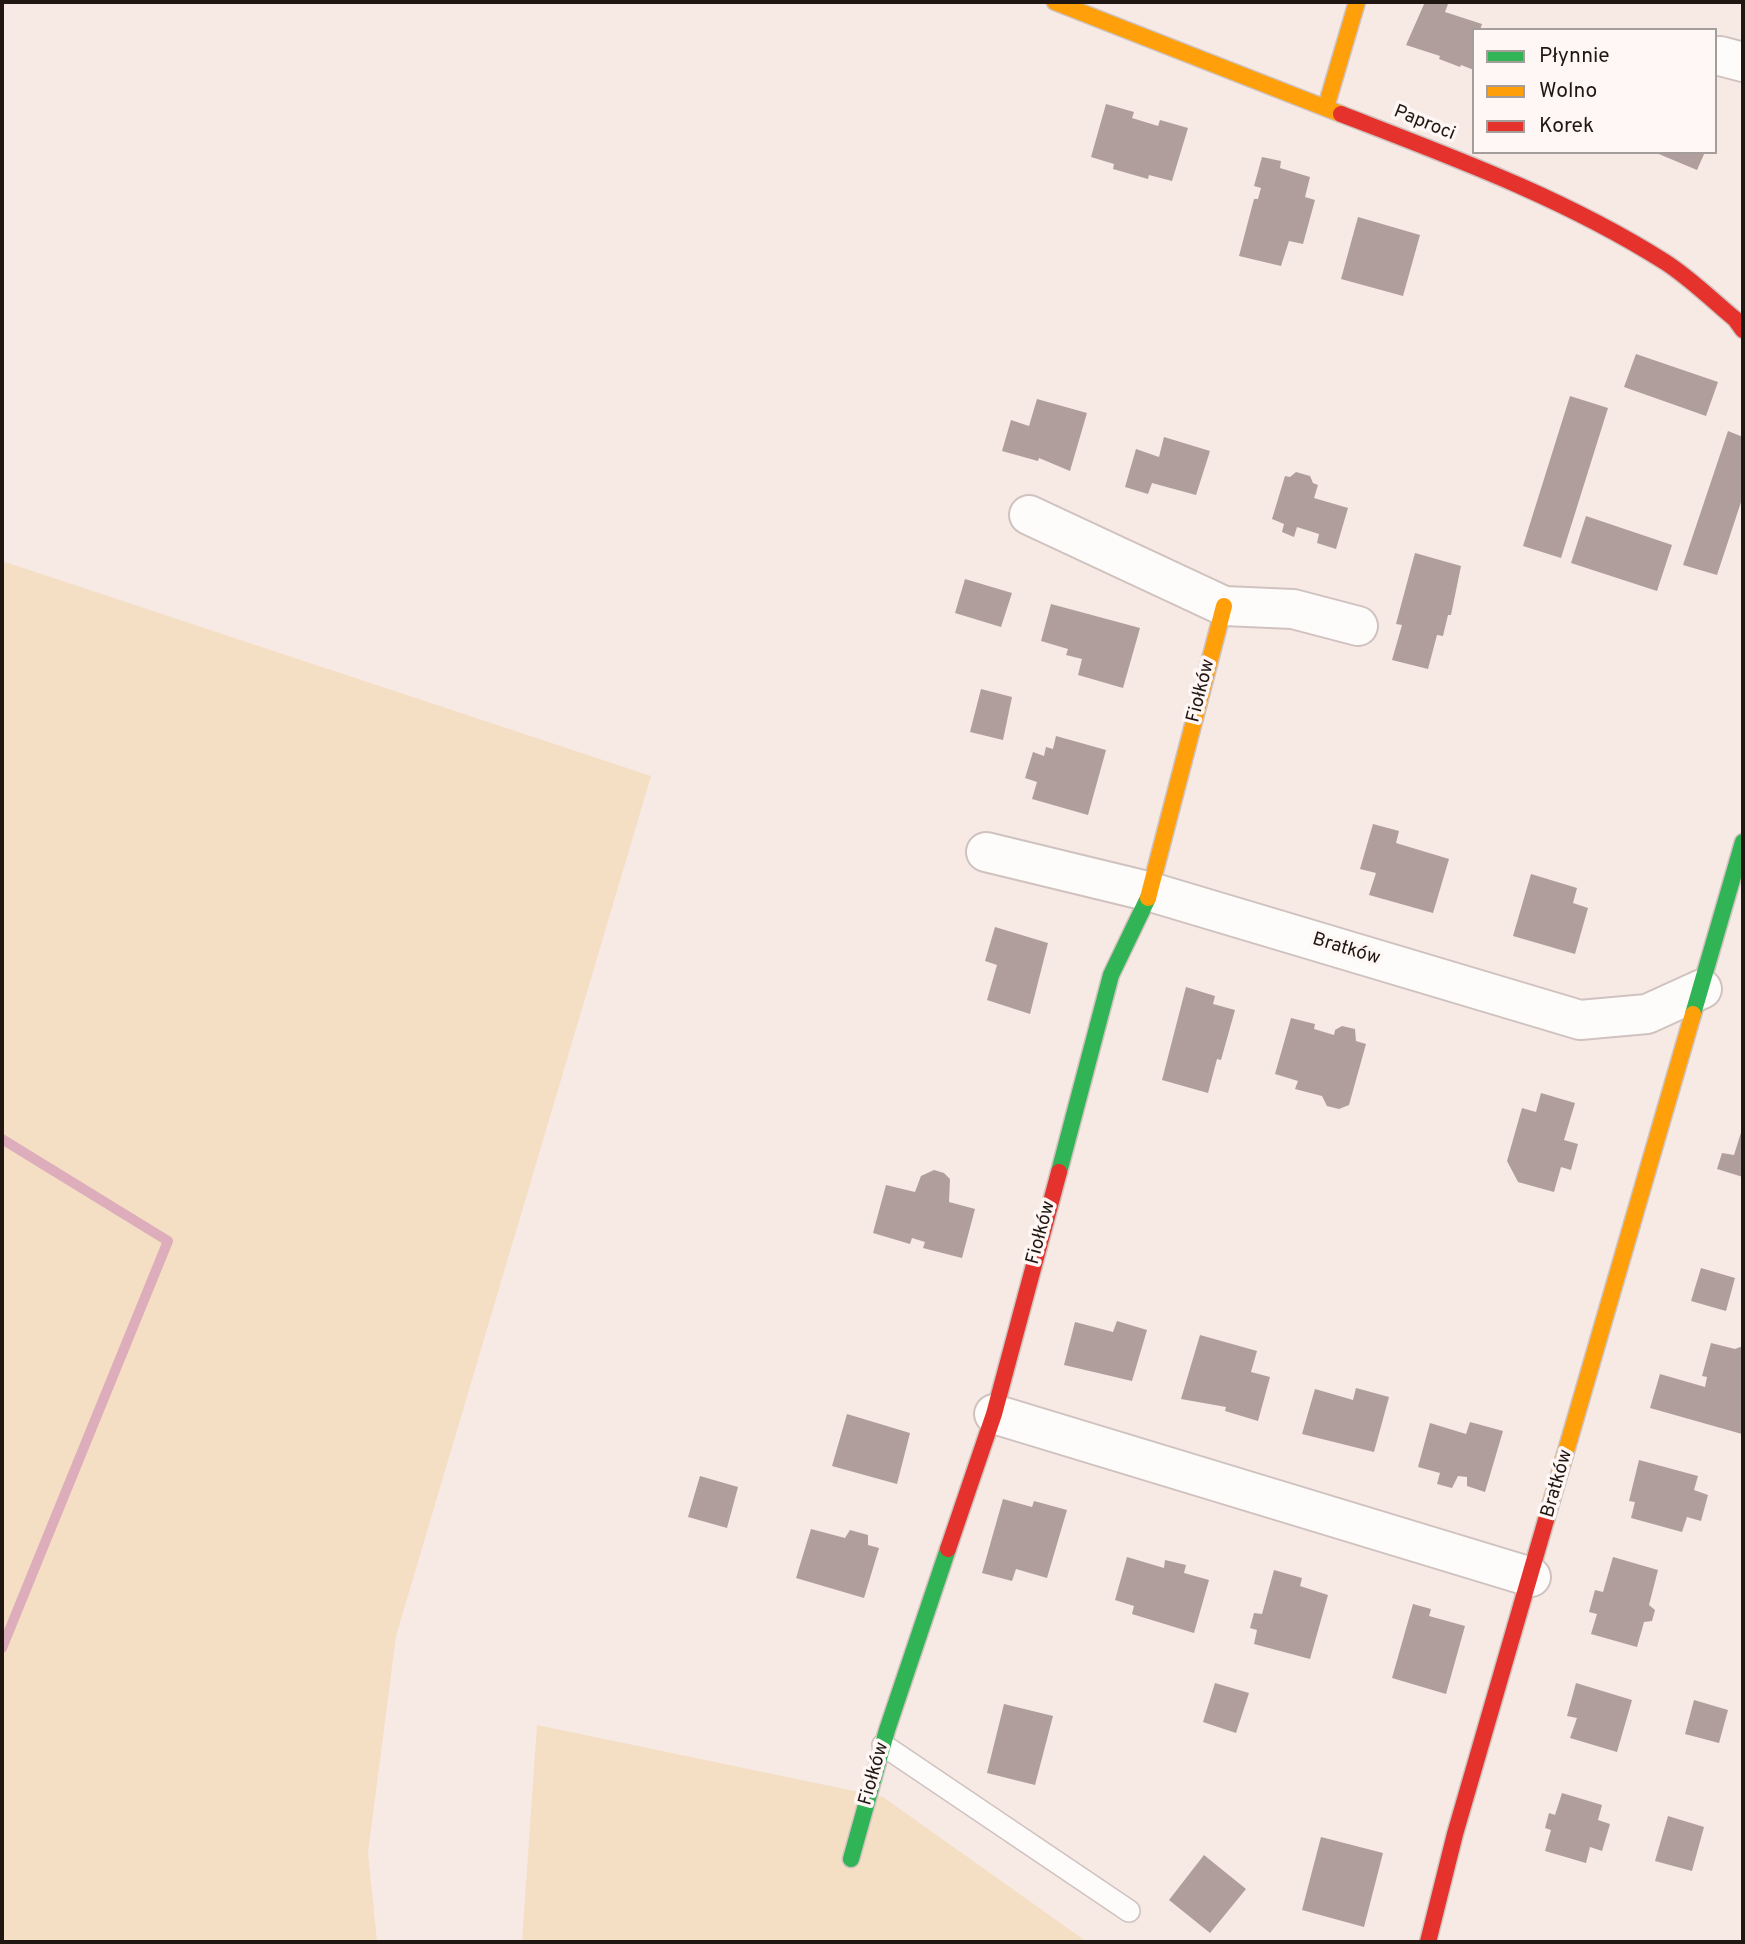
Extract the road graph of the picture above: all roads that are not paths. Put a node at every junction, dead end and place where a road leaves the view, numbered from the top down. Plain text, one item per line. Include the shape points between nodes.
1 (1055, 2) edge
2 (1357, 2) edge
3 (1326, 107) junction
4 (1743, 330) edge
5 (1029, 515) dead end
6 (1224, 606) junction
7 (1358, 626) dead end
8 (1743, 842) edge
9 (986, 852) dead end
10 (1152, 892) junction
11 (1702, 989) junction
12 (994, 1414) junction
13 (1531, 1577) junction
14 (883, 1745) junction
15 (851, 1858) dead end
16 (1129, 1911) dead end
17 (1428, 1942) edge

1 - 3 street, Paproci
2 - 3 street
3 - 4 street, Paproci via 1507,179 1585,216 1667,263
5 - 6 street
6 - 7 street via 1293,609
6 - 10 street, Fiołków
8 - 11 street, Bratków
9 - 10 street, Bratków
10 - 11 street, Bratków via 1580,1020 1647,1014
10 - 12 street, Fiołków via 1111,975
11 - 13 street, Bratków
12 - 13 street
12 - 14 street, Fiołków
13 - 17 street, Bratków
14 - 15 street, Fiołków
14 - 16 lane

